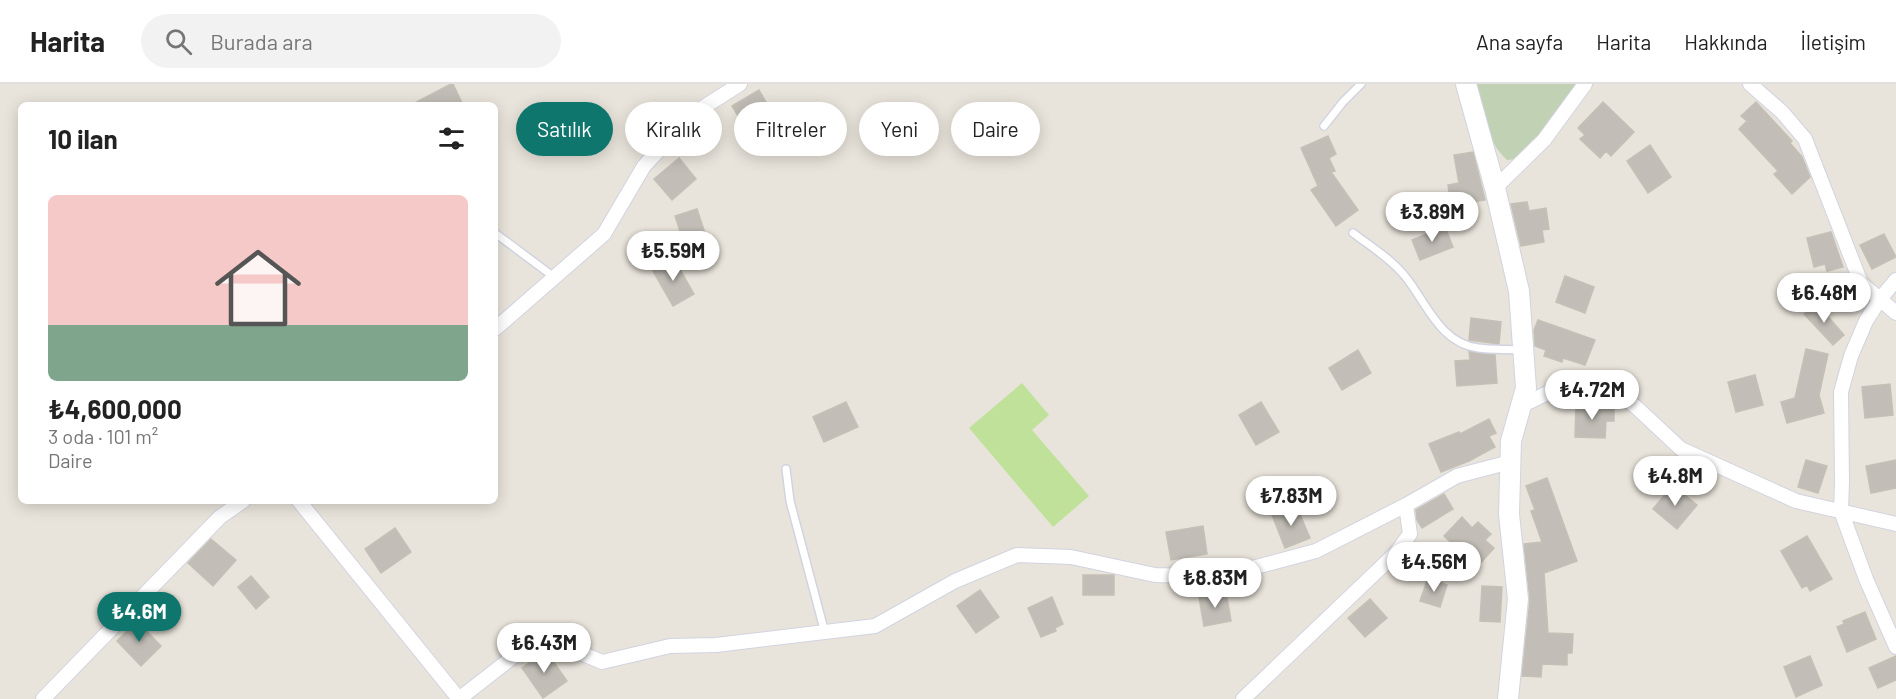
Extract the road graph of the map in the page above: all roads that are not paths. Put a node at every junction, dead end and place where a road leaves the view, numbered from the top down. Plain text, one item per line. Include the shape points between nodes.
1 (741, 84) edge
2 (1361, 84) edge
3 (1466, 84) edge
4 (1585, 84) edge
5 (1750, 84) edge
6 (1324, 126) dead end
7 (1495, 188) junction
8 (1353, 233) dead end
9 (498, 235) edge
10 (554, 277) junction
11 (1896, 280) edge
12 (1880, 299) junction
13 (1896, 313) edge
14 (498, 326) edge
15 (1523, 350) junction
16 (1521, 406) junction
17 (1510, 462) junction
18 (786, 469) dead end
19 (239, 504) edge
20 (301, 504) edge
21 (1406, 505) junction
22 (1841, 511) junction
23 (1896, 524) edge
24 (825, 633) junction
25 (1896, 647) edge
26 (43, 699) edge
27 (459, 699) edge
28 (1243, 699) edge
29 (1508, 699) edge

1 - 10 street via 693,114 644,166 604,234
2 - 6 lane
3 - 7 street
4 - 7 street via 1544,140
5 - 12 street via 1805,139 1861,283
7 - 15 street via 1519,291
8 - 15 lane via 1395,265 1438,324 1455,339 1477,348
9 - 10 lane
10 - 14 street
11 - 12 street
12 - 13 street
12 - 22 street via 1858,338 1845,374
15 - 16 street via 1526,388
16 - 17 street via 1511,441
16 - 22 street via 1568,383 1610,385 1681,449 1796,501
17 - 21 street via 1457,476
17 - 29 street via 1509,514 1518,599
18 - 24 lane via 789,501
19 - 26 street via 220,517
20 - 27 street
21 - 24 street via 1316,551 1218,577 1155,575 1071,557 1017,555 955,581 875,626
21 - 28 street via 1410,534 1396,553
22 - 23 street
22 - 25 street
24 - 27 street via 670,646 602,662 554,639 533,641

